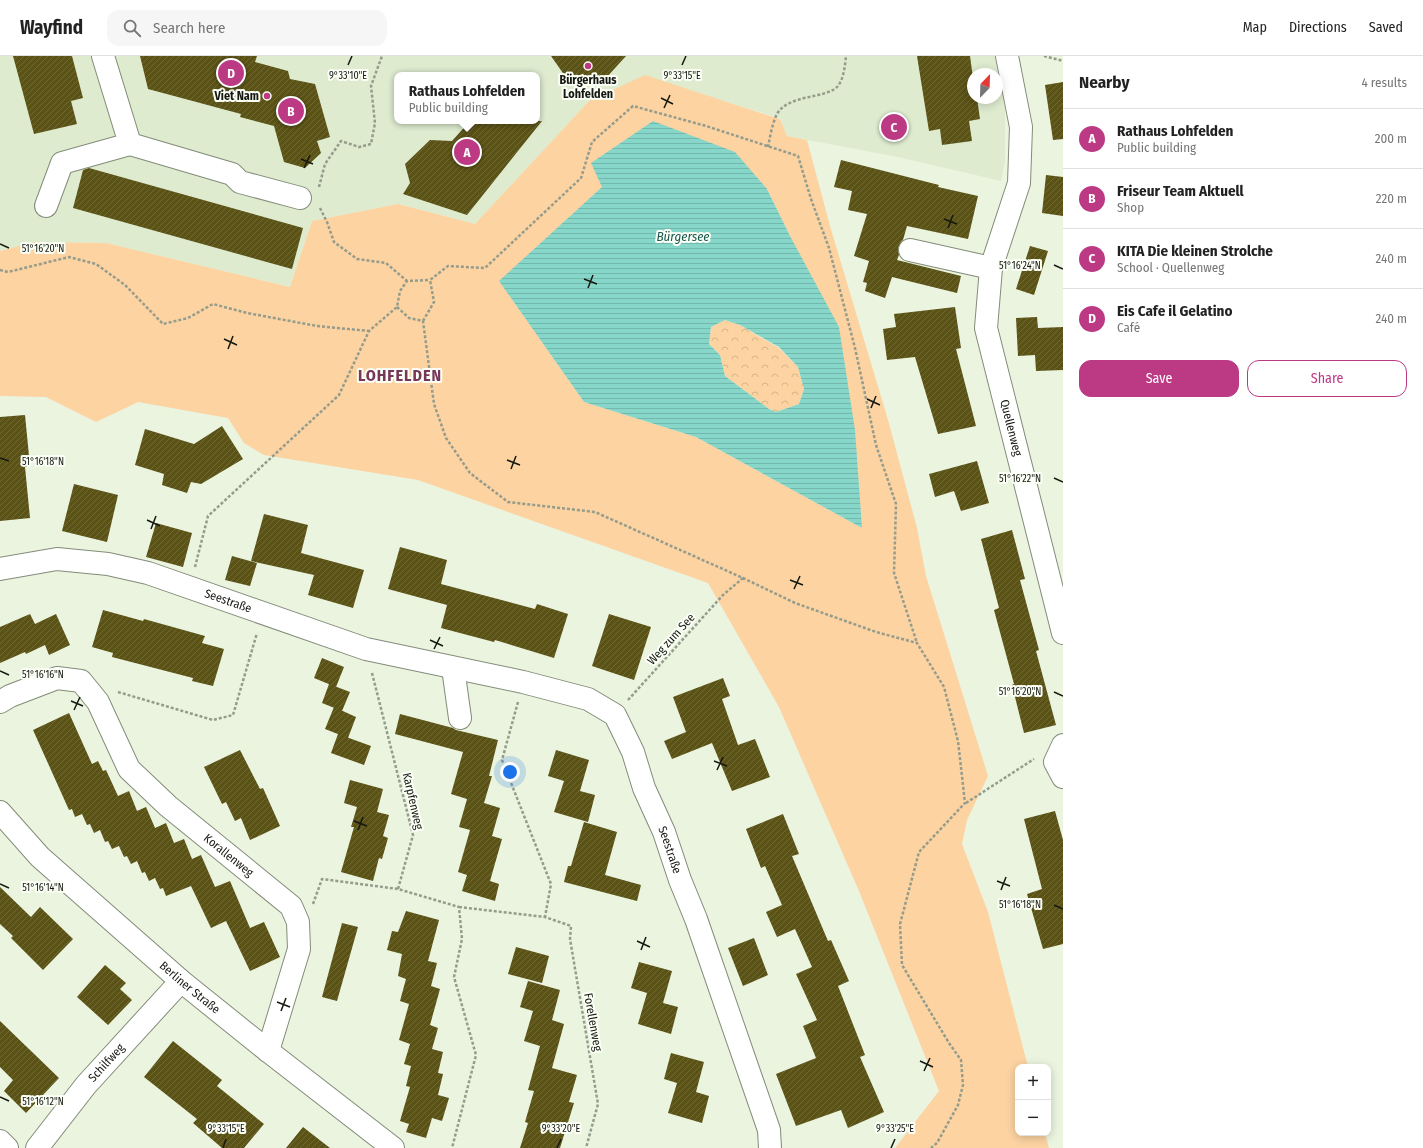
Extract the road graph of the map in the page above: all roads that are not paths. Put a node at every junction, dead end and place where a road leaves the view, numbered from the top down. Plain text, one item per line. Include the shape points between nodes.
1 (103, 56) edge
2 (1007, 56) edge
3 (130, 144) junction
4 (312, 198) road end
5 (46, 206) dead end
6 (910, 250) dead end
7 (991, 268) junction
8 (0, 569) edge
9 (1063, 633) edge
10 (454, 668) junction
11 (0, 702) edge
12 (460, 718) dead end
13 (1063, 745) edge
14 (1063, 777) edge
15 (0, 812) edge
16 (181, 981) junction
17 (268, 1051) junction
18 (0, 1142) edge
19 (7, 1148) edge
20 (37, 1148) edge
21 (393, 1148) edge
22 (770, 1148) edge

1 - 3 street
2 - 7 street, Quellenweg via 1021,128 1019,183
3 - 4 street via 232,174 240,182
3 - 5 street via 62,163
6 - 7 street
7 - 9 street, Quellenweg via 986,328
8 - 10 street, Seestraße via 57,559 148,573 366,649
10 - 12 street
10 - 22 street, Seestraße via 588,699 615,714 633,752 644,788 664,832 696,919 769,1130
11 - 17 street, Korallenweg via 57,678 81,681 98,702 129,769 168,806 291,906 298,922 298,950
13 - 14 street via 1055,762
15 - 16 street, Berliner Straße via 40,857
16 - 17 street, Berliner Straße
16 - 20 street, Schilfweg via 86,1085
17 - 21 street, Berliner Straße
18 - 19 street

